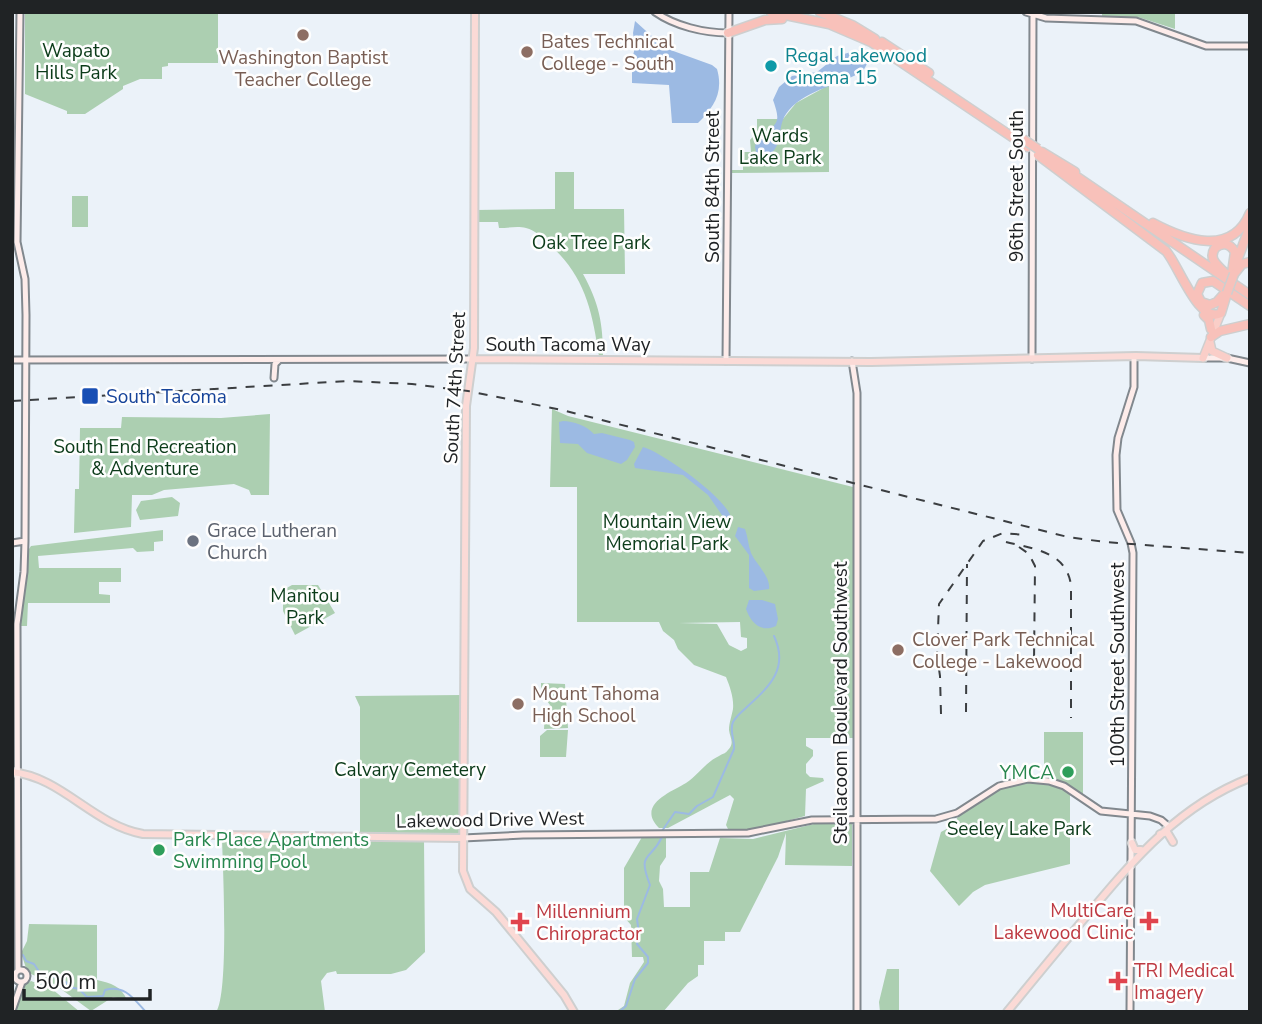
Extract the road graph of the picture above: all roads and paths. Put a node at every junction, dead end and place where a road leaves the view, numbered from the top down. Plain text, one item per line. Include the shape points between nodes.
1 (20, 12) edge
2 (475, 12) edge
3 (654, 12) edge
4 (729, 12) edge
5 (771, 12) edge
6 (797, 12) edge
7 (820, 12) edge
8 (1026, 12) edge
9 (1033, 14) edge
10 (729, 33) junction
11 (860, 37) junction
12 (875, 39) junction
13 (1250, 46) edge
14 (1025, 143) junction
15 (1039, 152) junction
16 (1068, 176) junction
17 (1250, 213) edge
18 (1142, 217) junction
19 (1250, 226) edge
20 (1250, 233) edge
21 (1250, 262) edge
22 (1232, 275) junction
23 (1183, 276) junction
24 (1250, 291) edge
25 (1226, 293) junction
26 (1250, 303) edge
27 (1219, 314) junction
28 (1250, 324) edge
29 (1210, 337) junction
30 (1145, 357) junction
31 (1201, 357) junction
32 (1123, 358) junction
33 (1227, 358) junction
34 (473, 359) junction
35 (1031, 359) junction
36 (13, 360) edge
37 (25, 360) junction
38 (279, 360) junction
39 (1134, 360) junction
40 (726, 361) junction
41 (836, 361) junction
42 (852, 361) junction
43 (1250, 363) edge
44 (851, 370) junction
45 (274, 378) dead end
46 (856, 395) junction
47 (25, 541) junction
48 (12, 542) edge
49 (15, 772) edge
50 (1250, 778) edge
51 (1132, 814) junction
52 (855, 819) junction
53 (1168, 826) junction
54 (1158, 835) junction
55 (463, 838) junction
56 (1173, 842) dead end
57 (1132, 843) junction
58 (1145, 847) junction
59 (1132, 862) junction
60 (21, 970) junction
61 (19, 981) junction
62 (12, 1009) edge
63 (574, 1012) edge
64 (857, 1012) edge
65 (1007, 1012) edge
66 (1130, 1012) edge

1 - 37 main road via 17,242 25,279
2 - 34 main road, South 74th Street
3 - 10 main road via 706,32
4 - 10 main road, South 84th Street
5 - 11 highway via 829,24
6 - 12 highway via 841,23
7 - 12 highway
8 - 9 main road
9 - 13 main road via 1046,19 1136,22 1204,45
9 - 35 main road, 96th Street South
10 - 11 highway via 774,18 813,23
10 - 40 main road, South 84th Street
11 - 14 highway
12 - 14 highway
14 - 15 highway, bridge
15 - 16 highway
15 - 18 highway
15 - 24 highway
16 - 23 highway via 1159,245
16 - 26 highway
17 - 18 highway via 1236,233 1217,240 1181,237
18 - 22 highway
19 - 22 highway
20 - 22 highway
21 - 22 highway
22 - 24 highway
22 - 25 highway, bridge
23 - 27 highway via 1198,306 1207,314
23 - 29 highway via 1192,302 1209,320
25 - 26 highway via 1210,305 1201,302 1197,294 1202,284 1213,281
25 - 27 highway
27 - 29 highway
28 - 29 highway
29 - 31 highway
29 - 33 highway via 1212,351
30 - 31 main road, South Tacoma Way
30 - 32 main road, South Tacoma Way
30 - 39 main road
31 - 33 main road, South Tacoma Way
31 - 39 main road, South Tacoma Way
32 - 35 main road, South Tacoma Way
32 - 39 main road, South Tacoma Way
33 - 43 main road, South Tacoma Way
34 - 38 main road, South Tacoma Way
34 - 40 main road, South Tacoma Way
34 - 55 main road, South 74th Street via 466,406
35 - 42 main road, South Tacoma Way
36 - 37 main road, South Tacoma Way
37 - 38 main road, South Tacoma Way
37 - 47 main road
38 - 45 main road
39 - 51 main road, 100th Street Southwest via 1133,390 1116,448 1116,503 1133,553
40 - 41 main road, South Tacoma Way
41 - 42 main road, South Tacoma Way
41 - 44 main road
42 - 44 main road, Steilacoom Boulevard Southwest
42 - 46 main road, Steilacoom Boulevard Southwest
44 - 46 main road, Steilacoom Boulevard Southwest
46 - 52 main road, Steilacoom Boulevard Southwest
47 - 48 main road
47 - 49 main road via 17,624
49 - 55 main road, Lakewood Drive West via 46,782 125,830 157,835
49 - 60 main road
50 - 53 main road via 1217,793
51 - 52 main road, Lakewood Drive West via 1101,811 1064,786 1028,779 999,786 943,818
51 - 53 main road, Lakewood Drive West via 1154,817
51 - 57 main road, 100th Street Southwest
52 - 55 main road, Lakewood Drive West via 809,820 753,833
52 - 64 main road, Steilacoom Boulevard Southwest
53 - 54 main road
54 - 56 main road via 1167,832
54 - 58 main road
55 - 63 main road, South 74th Street via 464,879 470,889 514,933
57 - 58 main road via 1136,851
57 - 59 main road, 100th Street Southwest
58 - 59 main road
59 - 65 main road
59 - 66 main road, 100th Street Southwest
60 - 61 main road via 14,975
60 - 61 main road via 27,975
61 - 62 main road

